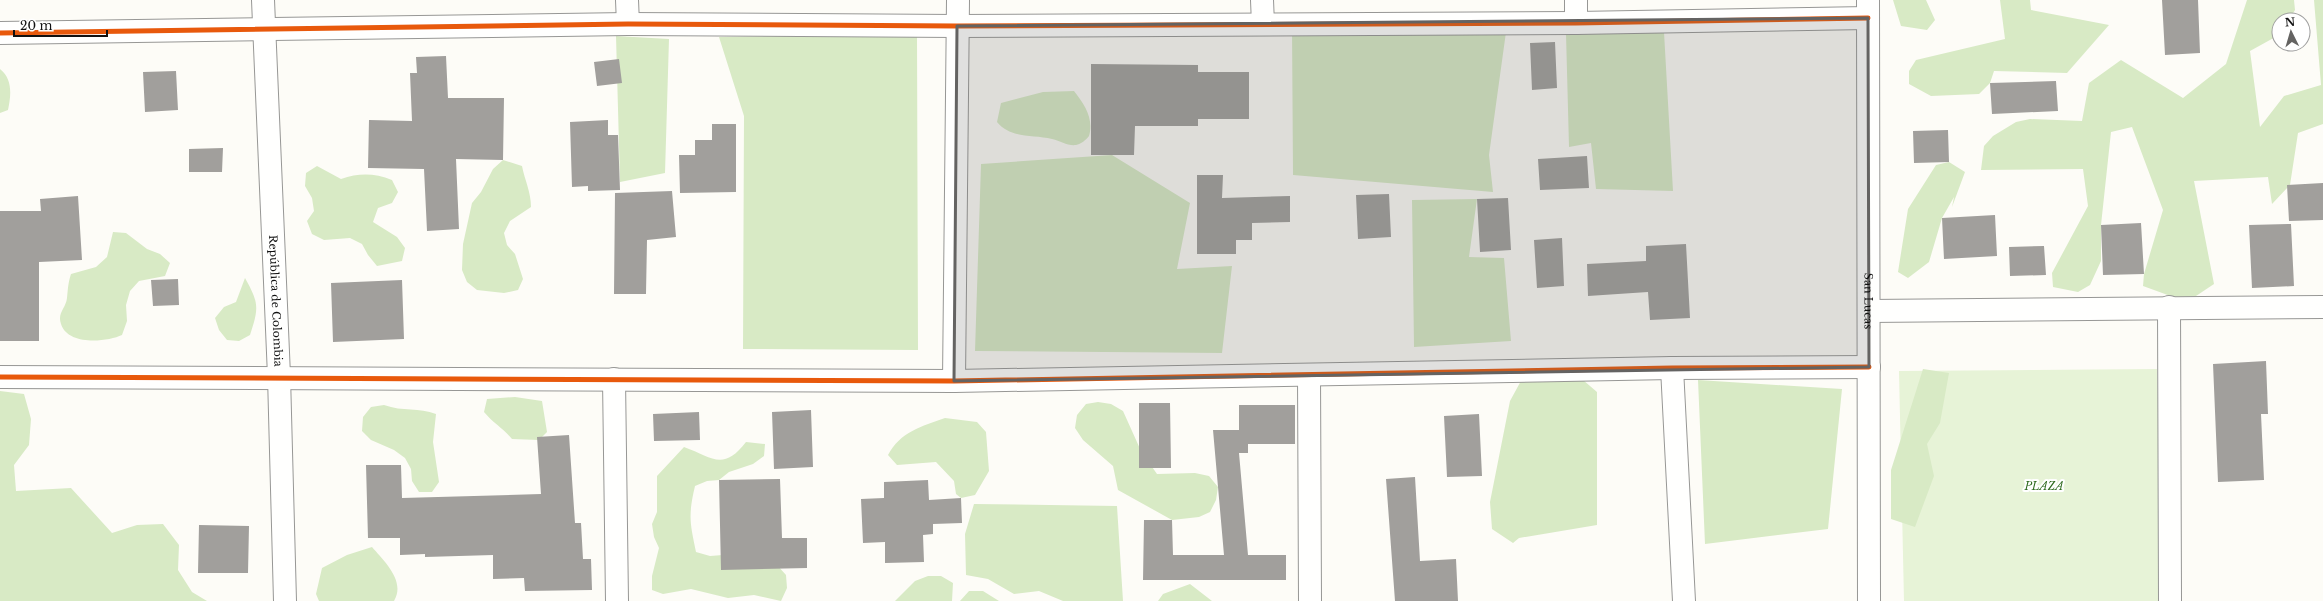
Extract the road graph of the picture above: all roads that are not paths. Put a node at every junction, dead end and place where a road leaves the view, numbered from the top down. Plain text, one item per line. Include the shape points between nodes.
1 (263, 0) edge
2 (627, 0) edge
3 (958, 0) edge
4 (1262, 0) edge
5 (1576, 0) edge
6 (1868, 9) edge
7 (1576, 23) junction
8 (628, 24) junction
9 (1263, 24) junction
10 (957, 26) junction
11 (263, 28) junction
12 (0, 33) edge
13 (2323, 307) edge
14 (2169, 308) junction
15 (1869, 311) junction
16 (1869, 367) junction
17 (1672, 368) junction
18 (1310, 375) junction
19 (279, 376) junction
20 (0, 377) edge
21 (614, 379) junction
22 (954, 380) junction
23 (285, 601) edge
24 (617, 601) edge
25 (1310, 601) edge
26 (1684, 601) edge
27 (1869, 601) edge
28 (2170, 601) edge

1 - 11 street, República de Colombia
2 - 8 street
3 - 10 street
4 - 9 street
5 - 7 street
6 - 7 street
6 - 15 street, San Lucas
7 - 9 street
8 - 10 street
8 - 11 street
9 - 10 street
10 - 22 street
11 - 12 street
11 - 19 street, República de Colombia
13 - 14 street
14 - 15 street
14 - 28 street
15 - 16 street, San Lucas
16 - 17 street
16 - 27 street, San Lucas
17 - 18 street
17 - 26 street
18 - 22 street
18 - 25 street
19 - 20 street
19 - 21 street
19 - 23 street, República de Colombia
21 - 22 street
21 - 24 street

